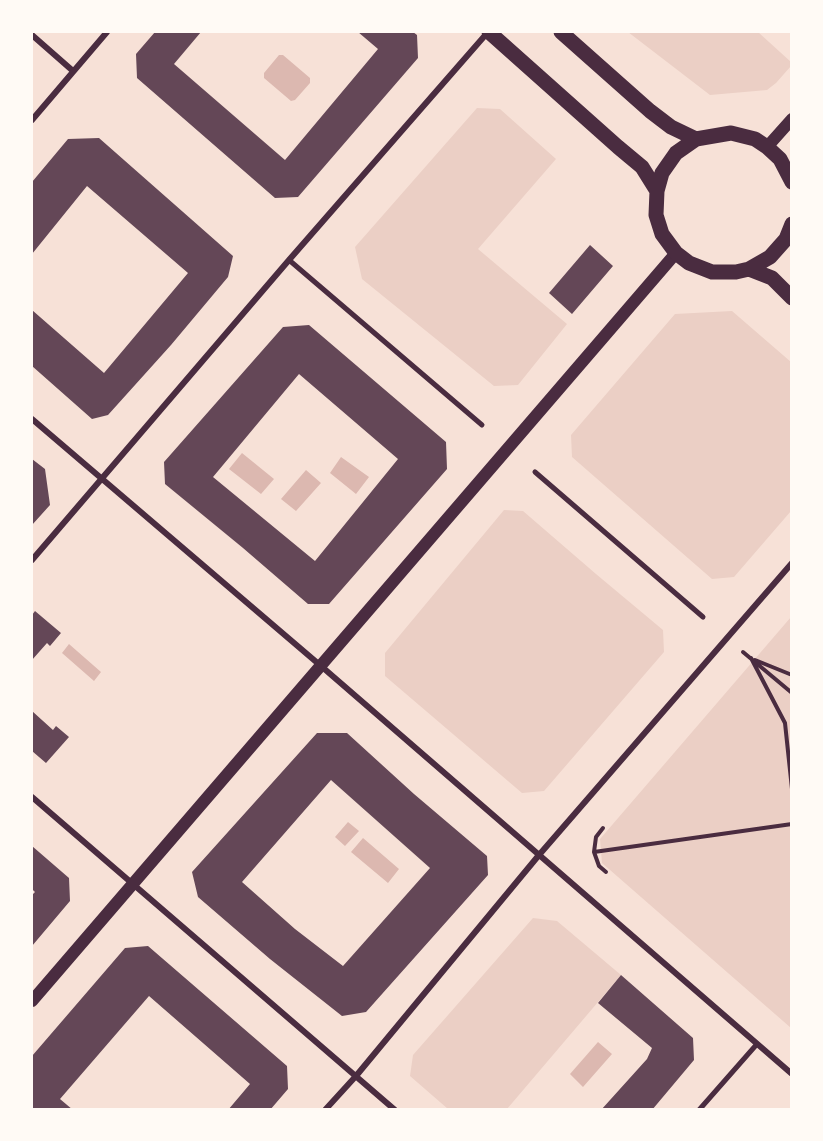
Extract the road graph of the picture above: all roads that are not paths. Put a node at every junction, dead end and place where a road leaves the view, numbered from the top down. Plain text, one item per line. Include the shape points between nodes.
1 (107, 32) edge
2 (489, 32) edge
3 (561, 32) edge
4 (32, 35) edge
5 (73, 71) junction
6 (792, 119) edge
7 (32, 120) edge
8 (696, 140) junction
9 (767, 147) junction
10 (792, 182) edge
11 (657, 190) junction
12 (792, 224) edge
13 (676, 253) junction
14 (290, 260) junction
15 (749, 269) junction
16 (792, 298) edge
17 (32, 419) edge
18 (482, 426) dead end
19 (535, 472) dead end
20 (101, 479) junction
21 (32, 560) edge
22 (792, 563) edge
23 (703, 617) dead end
24 (321, 666) junction
25 (32, 797) edge
26 (539, 855) junction
27 (133, 885) junction
28 (32, 1001) edge
29 (757, 1044) junction
30 (792, 1074) edge
31 (356, 1076) junction
32 (325, 1110) edge
33 (395, 1110) edge
34 (699, 1110) edge

1 - 5 street
2 - 11 main road via 642,167
2 - 14 street
3 - 8 main road via 650,111
4 - 5 street
5 - 7 street
6 - 9 main road
8 - 9 main road via 731,133 755,139
8 - 11 main road via 676,153 662,173
9 - 10 main road via 780,159
11 - 13 main road via 656,215
12 - 15 main road via 770,257
13 - 15 main road via 712,272
13 - 24 main road
14 - 18 street
14 - 20 street
15 - 16 main road via 772,278
17 - 20 street
19 - 23 street
20 - 21 street
20 - 24 street
22 - 26 street
24 - 26 street
24 - 27 main road
25 - 27 street
26 - 29 street
26 - 31 street
27 - 28 main road
27 - 31 street
29 - 30 street
29 - 34 street
31 - 32 street
31 - 33 street

